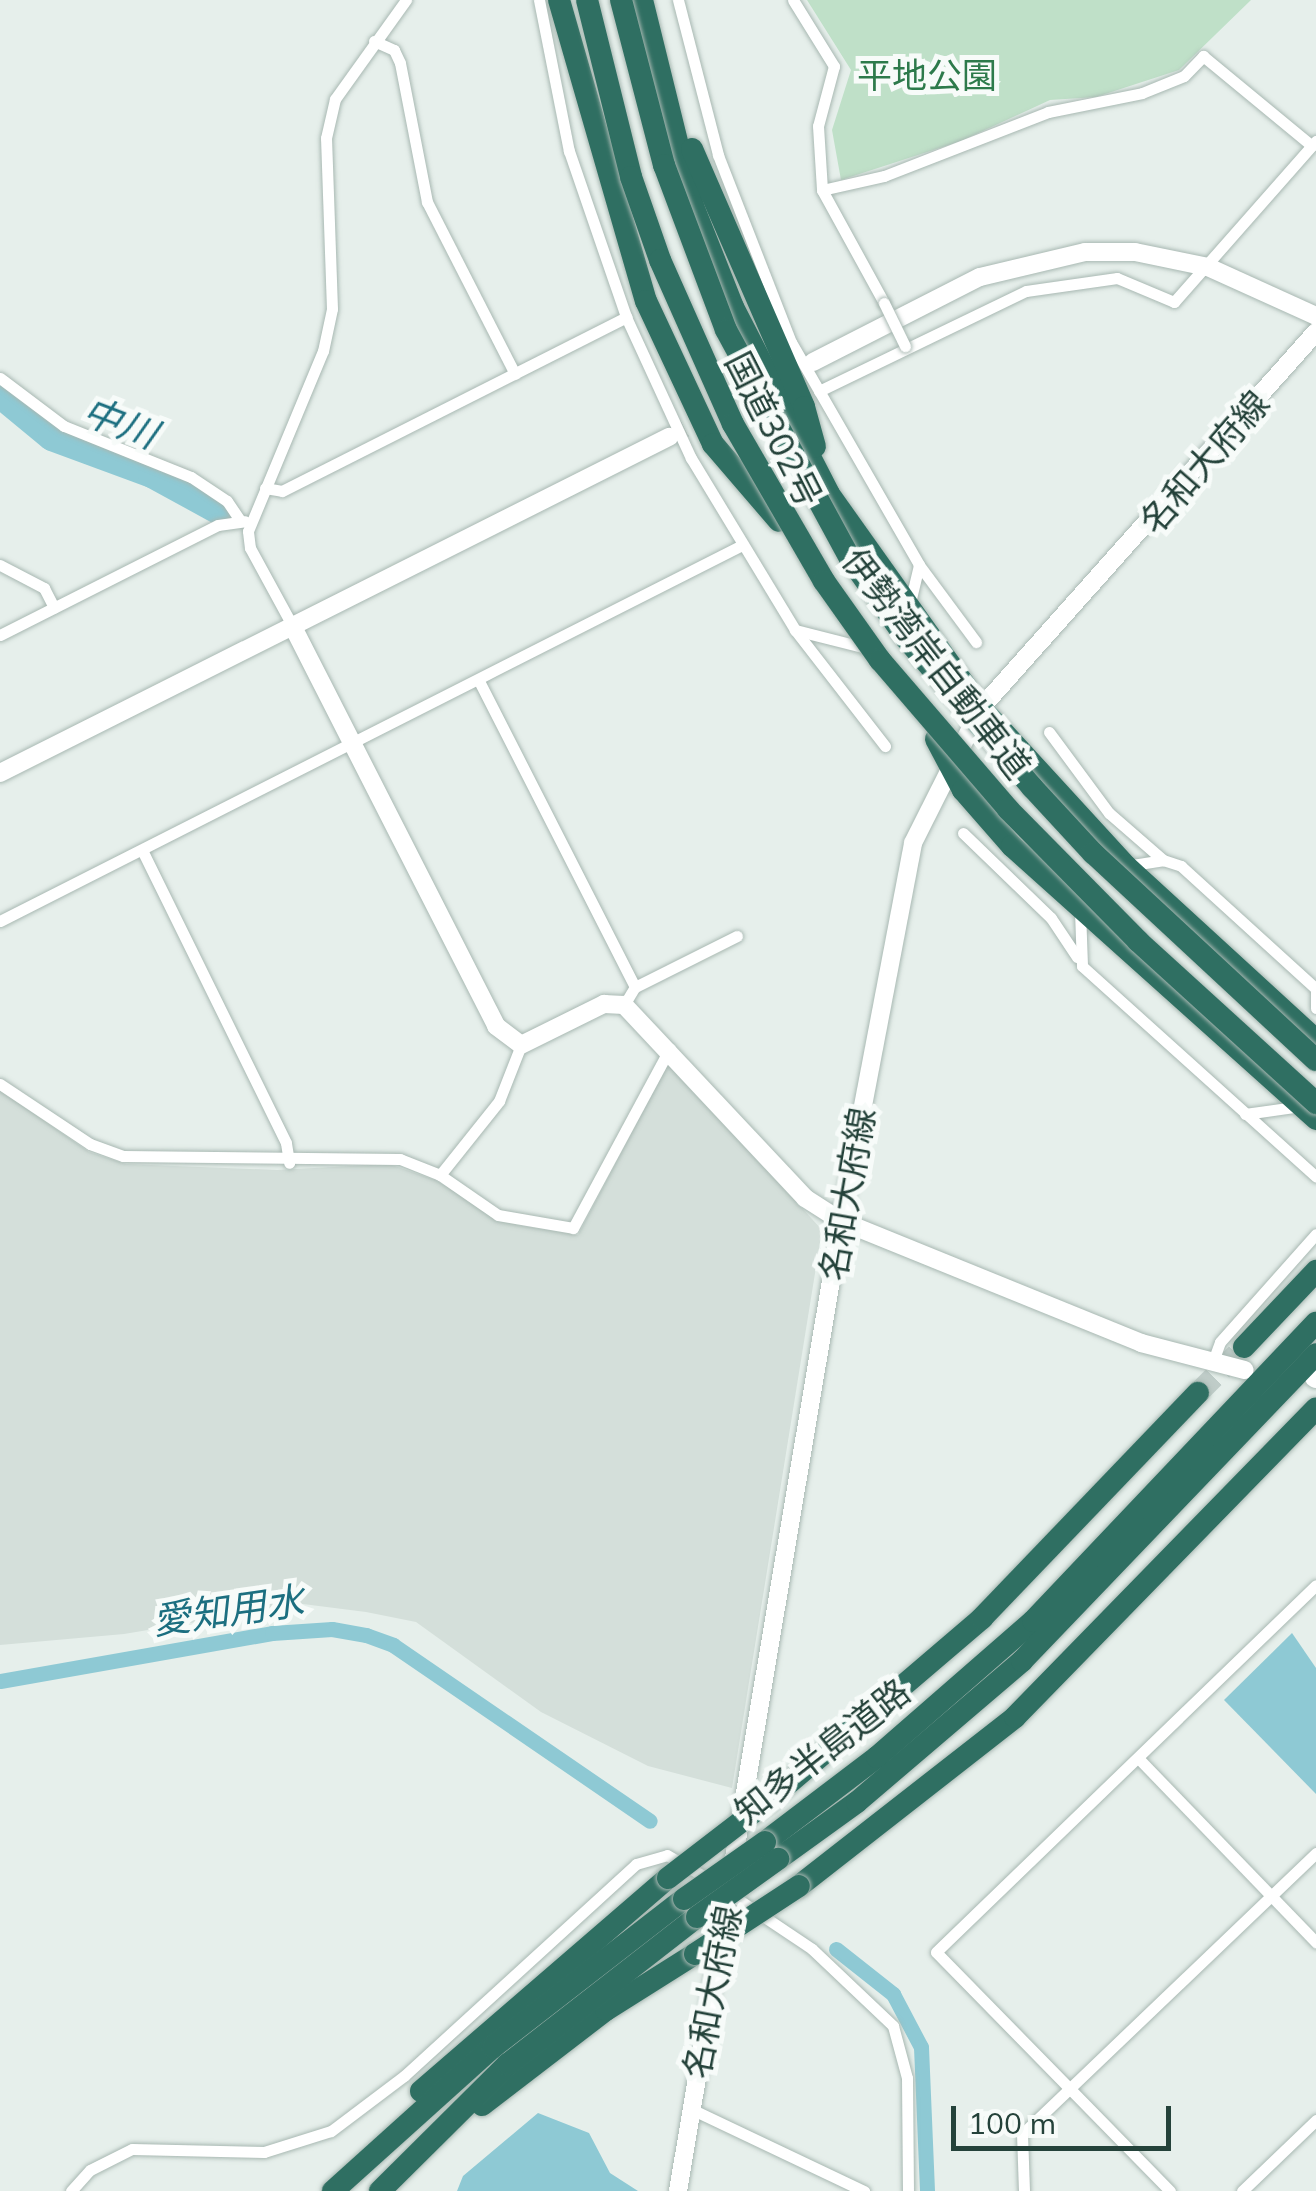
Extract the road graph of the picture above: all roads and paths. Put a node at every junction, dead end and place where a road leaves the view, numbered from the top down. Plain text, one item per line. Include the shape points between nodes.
1 (406, 0) edge
2 (539, 0) edge
3 (560, 0) edge
4 (585, 0) edge
5 (621, 0) edge
6 (642, 0) edge
7 (657, 0) edge
8 (678, 0) edge
9 (793, 0) edge
10 (374, 41) junction
11 (1314, 143) edge
12 (822, 190) junction
13 (1208, 266) junction
14 (1316, 316) edge
15 (626, 318) junction
16 (1316, 332) edge
17 (905, 346) junction
18 (814, 362) dead end
19 (515, 374) junction
20 (0, 378) edge
21 (819, 391) junction
22 (668, 437) tunnel mouth
23 (265, 488) junction
24 (830, 494) junction
25 (245, 521) junction
26 (779, 522) junction
27 (740, 546) junction
28 (0, 565) edge
29 (919, 565) junction
30 (54, 608) junction
31 (908, 611) junction
32 (292, 625) junction
33 (796, 630) junction
34 (0, 635) edge
35 (976, 642) dead end
36 (866, 648) junction
37 (479, 681) junction
38 (981, 708) junction
39 (1049, 732) dead end
40 (351, 745) junction
41 (884, 746) dead end
42 (952, 760) junction
43 (0, 773) edge
44 (963, 833) dead end
45 (142, 850) junction
46 (1163, 860) junction
47 (1126, 866) junction
48 (1080, 911) junction
49 (0, 921) edge
50 (737, 936) dead end
51 (1078, 957) junction
52 (635, 987) junction
53 (1316, 988) edge
54 (624, 1004) junction
55 (1316, 1008) edge
56 (1316, 1040) edge
57 (521, 1045) junction
58 (670, 1048) junction
59 (1316, 1060) edge
60 (0, 1084) edge
61 (1311, 1109) edge
62 (1246, 1114) junction
63 (289, 1163) junction
64 (440, 1175) junction
65 (1316, 1176) edge
66 (842, 1221) junction
67 (1316, 1234) edge
68 (1316, 1271) edge
69 (1316, 1323) edge
70 (1316, 1354) edge
71 (1244, 1359) joint
72 (1212, 1364) junction
73 (1198, 1393) tunnel mouth
74 (1316, 1409) edge
75 (1316, 1585) edge
76 (1139, 1759) junction
77 (772, 1851) junction
78 (1316, 1854) edge
79 (732, 1894) junction
80 (1273, 1898) junction
81 (691, 1908) junction
82 (1316, 1942) edge
83 (1072, 2088) junction
84 (689, 2108) junction
85 (1316, 2120) edge
86 (362, 2164) junction
87 (402, 2166) junction
88 (71, 2191) edge
89 (333, 2191) edge
90 (380, 2191) edge
91 (678, 2191) edge
92 (864, 2191) edge
93 (908, 2191) edge
94 (1024, 2191) edge
95 (1170, 2191) edge
96 (1242, 2191) edge

1 - 10 street
2 - 15 street via 569,150
3 - 26 highway via 646,301 713,444
4 - 26 highway, 国道302号 via 626,174 654,252
4 - 61 highway, 伊勢湾岸自動車道, bridge via 660,260 734,424 824,581 880,660 1035,838
5 - 59 highway, 伊勢湾岸自動車道, bridge via 664,166 726,330 851,560 964,710 1093,854
6 - 24 highway, 国道302号 via 693,206 733,307
7 - 24 highway via 686,131 804,407
8 - 21 street via 745,228
9 - 12 street via 834,66 818,126
10 - 19 street via 394,50 400,63 427,202
10 - 23 street via 335,99 326,138 332,309 322,352
11 - 12 street via 1203,56 1184,76 1142,93 1048,112 884,176
11 - 13 street
12 - 17 street, bridge
13 - 14 street
13 - 17 street via 1174,302 1133,280 1061,283 1003,300
13 - 18 street via 1122,251 1039,259 969,282
15 - 19 street
15 - 27 street
16 - 38 street, 名和大府線
17 - 21 street
19 - 23 street via 282,491
20 - 25 street via 64,426 191,477
21 - 29 street
22 - 32 street
23 - 25 street
24 - 31 highway, 国道302号
25 - 30 street
25 - 32 street via 250,548
26 - 36 highway, 国道302号
27 - 33 street
27 - 37 street
28 - 30 street via 44,588
29 - 31 street
29 - 35 street
30 - 34 street
31 - 38 highway, 国道302号
32 - 40 street
32 - 43 street
33 - 36 street
33 - 41 street
36 - 42 highway, 国道302号
37 - 40 street
37 - 52 street
38 - 42 street, 名和大府線
38 - 47 highway, 国道302号
39 - 46 street via 1109,813
40 - 45 street
40 - 57 street via 496,1026
42 - 48 highway, 国道302号 via 963,790
42 - 66 street, 名和大府線 via 913,843
44 - 51 street via 1052,918
45 - 49 street
45 - 63 street via 286,1142
46 - 47 street
46 - 53 street via 1181,866
47 - 56 highway, 国道302号
48 - 51 street
48 - 61 highway, 国道302号
50 - 52 street
51 - 62 street
52 - 54 street
53 - 55 street
54 - 57 street via 604,1004
54 - 58 street
57 - 64 street via 500,1101
58 - 64 street via 573,1228 498,1214
58 - 66 street via 805,1198
60 - 63 street via 90,1144 123,1156
61 - 62 street
62 - 65 street
63 - 64 street via 374,1157
66 - 72 street via 1141,1343
66 - 79 street, 名和大府線
67 - 72 street via 1220,1342
68 - 71 highway
69 - 77 highway, 知多半島道路 via 1033,1621
70 - 77 highway, 知多半島道路 via 1022,1661 857,1802
71 - 72 street
73 - 86 highway, bridge via 982,1618 413,2098
74 - 87 highway, bridge via 1015,1717 800,1886 606,2010
75 - 76 street
76 - 80 street
76 - 83 street via 936,1952
77 - 81 highway, 知多半島道路, bridge
78 - 80 street
79 - 84 street, 名和大府線
79 - 88 street via 684,1861 649,1857 552,1934 390,2089 331,2131 264,2152 132,2149 90,2170
79 - 93 street via 812,1949 892,2026 908,2078
80 - 82 street
80 - 83 street
81 - 86 highway, 知多半島道路 via 547,2004
81 - 87 highway, 知多半島道路 via 508,2064
83 - 94 street via 1022,2134
83 - 95 street
84 - 91 street, 名和大府線
84 - 92 street
85 - 96 street
86 - 89 highway, 知多半島道路
87 - 90 highway, 知多半島道路

